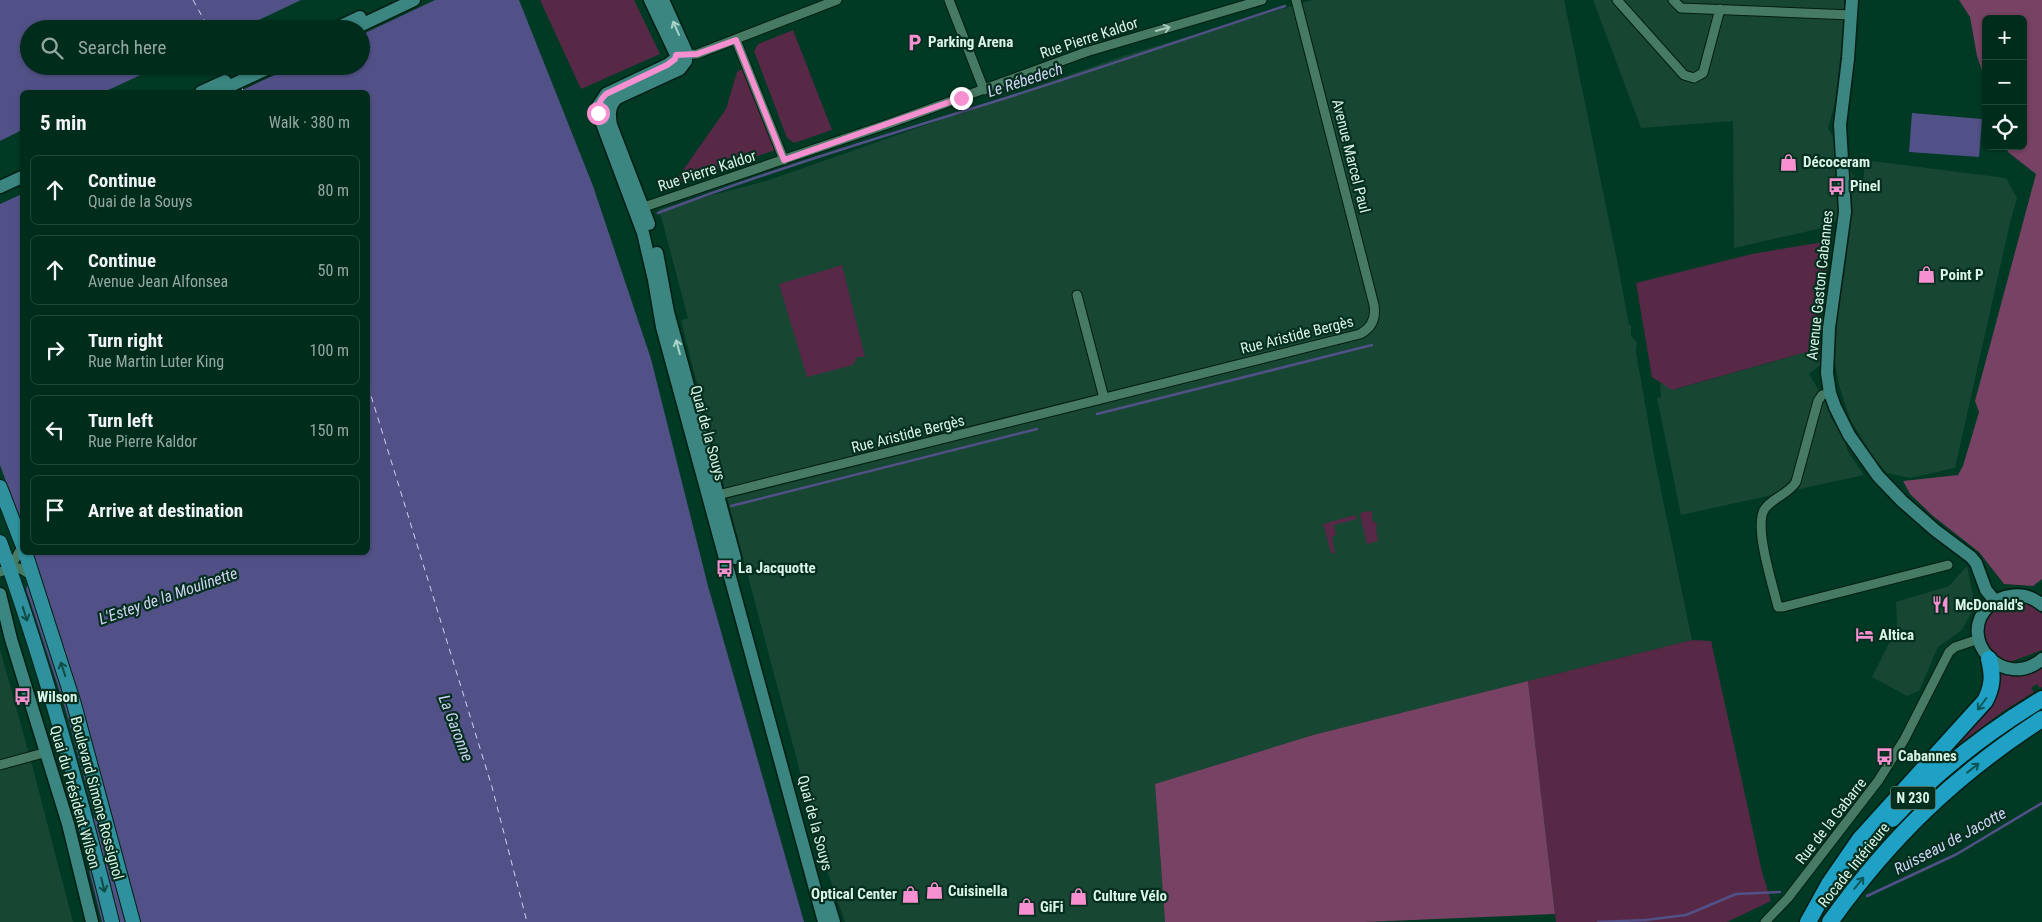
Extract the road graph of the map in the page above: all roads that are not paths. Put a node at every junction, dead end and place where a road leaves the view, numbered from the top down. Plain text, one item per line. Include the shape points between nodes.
1 (396, 0) edge
2 (414, 0) edge
3 (650, 0) edge
4 (663, 0) edge
5 (837, 0) edge
6 (949, 0) edge
7 (1262, 0) edge
8 (1296, 0) edge
9 (1617, 0) edge
10 (1673, 0) edge
11 (1852, 0) edge
12 (1720, 9) junction
13 (1851, 15) junction
14 (354, 20) edge
15 (370, 21) edge
16 (736, 40) junction
17 (681, 56) junction
18 (237, 75) edge
19 (254, 75) edge
20 (205, 90) edge
21 (221, 90) edge
22 (984, 90) junction
23 (784, 160) junction
24 (20, 178) edge
25 (20, 185) edge
26 (0, 187) edge
27 (0, 194) edge
28 (644, 207) junction
29 (1077, 295) dead end
30 (1374, 320) joint
31 (1830, 394) junction
32 (1104, 398) junction
33 (0, 487) edge
34 (0, 496) edge
35 (714, 496) junction
36 (10, 509) junction
37 (20, 539) edge
38 (0, 542) edge
39 (20, 548) edge
40 (26, 555) edge
41 (1948, 565) dead end
42 (3, 569) edge
43 (31, 575) junction
44 (0, 594) edge
45 (1995, 602) junction
46 (2041, 603) edge
47 (1979, 639) junction
48 (1989, 659) junction
49 (2042, 659) edge
50 (2042, 700) edge
51 (2042, 719) edge
52 (47, 752) junction
53 (0, 765) edge
54 (92, 922) edge
55 (112, 922) edge
56 (133, 922) edge
57 (824, 922) edge
58 (834, 922) edge
59 (1765, 922) edge
60 (1808, 922) edge
61 (1830, 922) edge

1 - 14 main road
2 - 15 main road
3 - 17 main road
17 -> 4 main road via 686,51
5 - 16 street
6 - 22 street
22 -> 7 street, Rue Pierre Kaldor via 1086,52
8 - 30 street, Avenue Marcel Paul via 1374,305
9 - 12 street via 1684,75 1694,78 1703,74
10 - 12 street via 1680,8
11 - 13 main road, Avenue Gaston Cabannes
12 - 13 street
13 - 31 main road, Avenue Gaston Cabannes via 1840,125 1845,212 1829,328
16 - 17 street via 697,54
16 - 23 street
17 - 28 main road, Quai de la Souys via 684,65 680,69 617,98 610,110 611,125
17 - 35 main road, Quai de la Souys via 606,94 600,100 598,113 643,233 662,327
18 - 20 main road
19 - 21 main road
22 - 23 street, Rue Pierre Kaldor
23 - 28 street, Rue Pierre Kaldor
24 - 26 main road
25 - 27 main road
35 -> 28 main road, Quai de la Souys
29 - 32 street
30 - 32 street, Rue Aristide Bergès via 1360,334
31 - 41 street via 1822,395 1818,402 1796,482 1791,490 1770,503 1761,518 1762,537 1778,607
31 - 45 main road, Avenue Gaston Cabannes via 1849,435 1878,476 1902,502 1976,563 1986,590
32 - 35 street, Rue Aristide Bergès
33 - 36 main road
34 - 36 main road
35 - 57 main road, Quai de la Souys
35 - 58 main road, Quai de la Souys
36 - 37 main road
38 - 42 main road, Boulevard Simone Rossignol
39 - 42 street
40 - 43 main road, Boulevard Simone Rossignol
42 - 43 street via 20,568
42 -> 55 main road, Boulevard Simone Rossignol via 54,704
56 -> 43 main road, Boulevard Simone Rossignol via 74,704
44 - 52 main road, Quai du Président Wilson
45 - 46 main road via 2006,596 2018,595
45 - 47 main road via 1981,618
47 - 48 main road
47 - 59 street, Rue de la Gabarre via 1949,652 1926,699 1878,781 1788,898
48 - 49 main road via 2011,670 2036,665
48 -> 60 highway via 1993,682 1985,701 1860,839
50 - 60 highway, Rocade Intérieure / N 230 via 1974,745 1905,806 1867,845
61 -> 51 highway, N 230 via 1882,854 1914,820 1962,776
52 - 53 street
52 - 54 main road, Quai du Président Wilson

